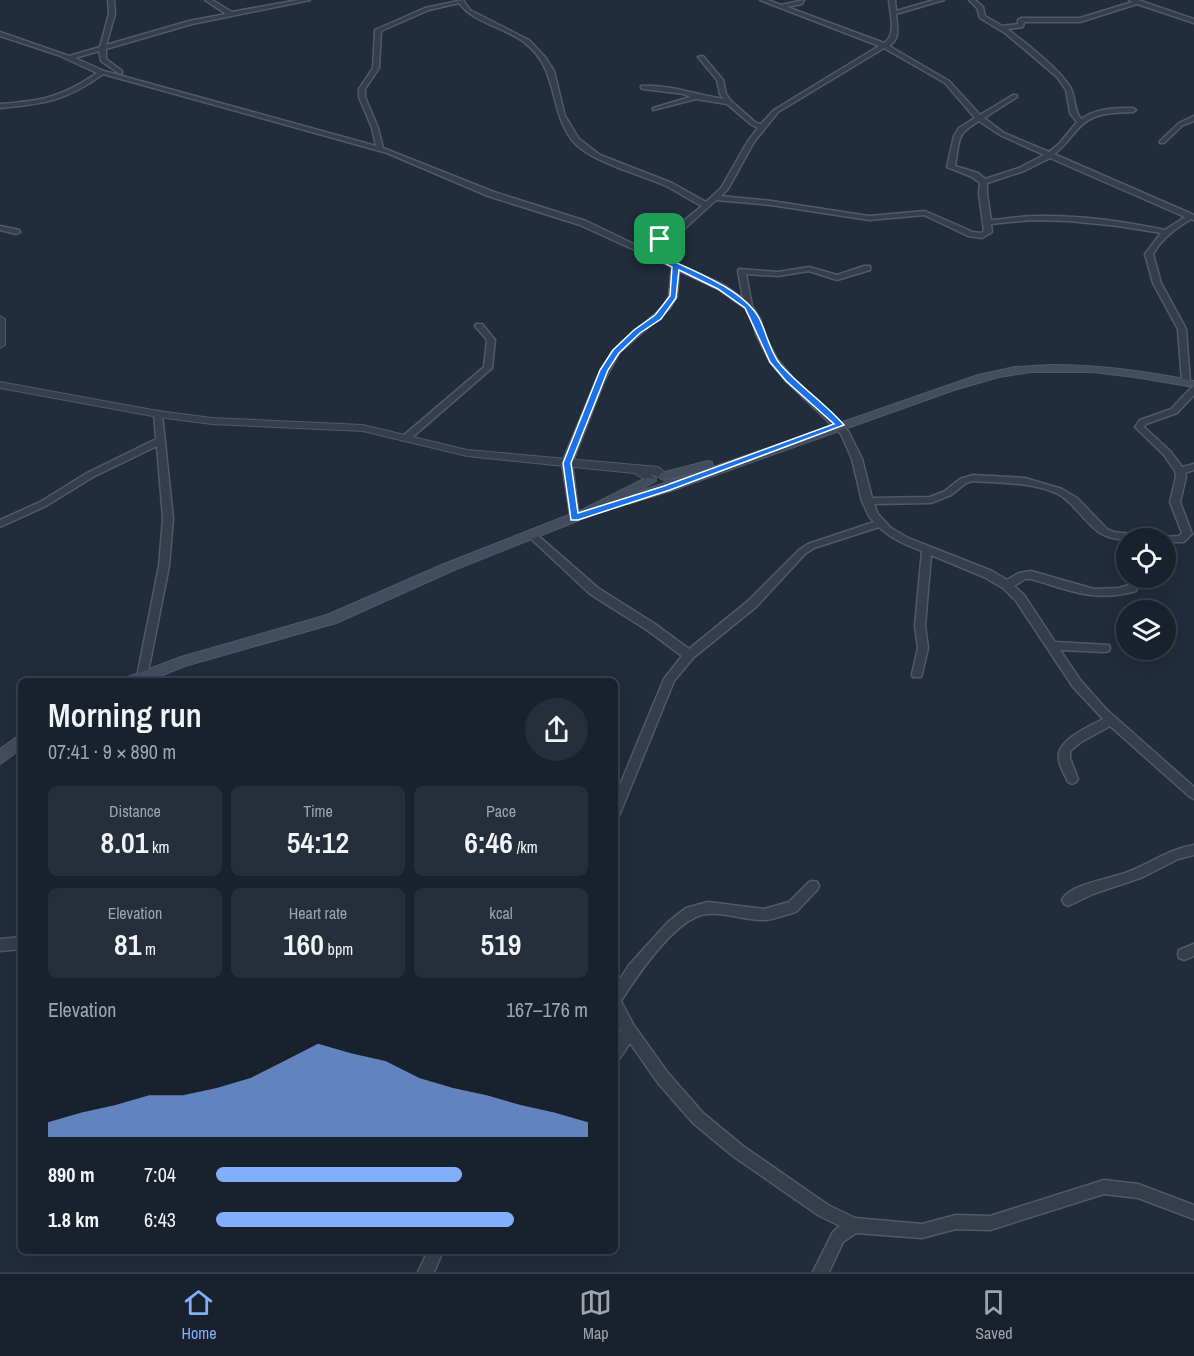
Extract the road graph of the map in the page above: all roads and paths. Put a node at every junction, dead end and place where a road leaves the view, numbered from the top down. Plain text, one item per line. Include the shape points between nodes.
1 (111, 0) edge
2 (208, 0) edge
3 (307, 0) edge
4 (460, 0) edge
5 (763, 0) edge
6 (801, 0) edge
7 (892, 0) edge
8 (941, 0) edge
9 (972, 0) edge
10 (1134, 1) edge
11 (783, 6) junction
12 (894, 13) junction
13 (231, 14) junction
14 (1194, 21) edge
15 (1000, 28) junction
16 (0, 34) edge
17 (885, 46) junction
18 (101, 48) junction
19 (701, 57) dead end
20 (68, 58) junction
21 (102, 72) junction
22 (130, 80) junction
23 (643, 87) dead end
24 (1015, 96) dead end
25 (696, 97) junction
26 (729, 102) junction
27 (0, 106) edge
28 (656, 109) dead end
29 (1133, 110) dead end
30 (979, 118) junction
31 (1194, 118) edge
32 (1080, 122) junction
33 (762, 127) junction
34 (1162, 142) dead end
35 (380, 150) junction
36 (1051, 154) junction
37 (984, 182) junction
38 (715, 198) junction
39 (706, 206) junction
40 (1192, 217) edge
41 (987, 222) junction
42 (0, 228) edge
43 (16, 232) dead end
44 (1165, 232) junction
45 (660, 239) junction
46 (642, 249) junction
47 (662, 260) junction
48 (676, 266) junction
49 (867, 268) dead end
50 (748, 306) junction
51 (0, 319) edge
52 (479, 326) dead end
53 (0, 345) edge
54 (0, 385) edge
55 (1191, 385) edge
56 (158, 414) junction
57 (840, 425) junction
58 (406, 438) junction
59 (160, 441) junction
60 (567, 463) junction
61 (1194, 467) edge
62 (1180, 471) junction
63 (660, 481) junction
64 (867, 501) junction
65 (574, 518) junction
66 (881, 523) junction
67 (0, 524) edge
68 (1116, 534) edge
69 (532, 535) junction
70 (1190, 537) edge
71 (927, 548) junction
72 (1007, 585) junction
73 (1132, 588) dead end
74 (1051, 646) junction
75 (1105, 648) dead end
76 (689, 655) junction
77 (917, 674) dead end
78 (138, 678) edge
79 (141, 678) edge
80 (1111, 720) junction
81 (18, 743) edge
82 (0, 758) edge
83 (1072, 779) dead end
84 (1194, 794) edge
85 (618, 804) edge
86 (1194, 850) edge
87 (813, 886) dead end
88 (1068, 900) dead end
89 (18, 943) edge
90 (0, 945) edge
91 (618, 1004) edge
92 (618, 1012) edge
93 (628, 1029) junction
94 (618, 1049) edge
95 (1194, 1212) edge
96 (854, 1225) junction
97 (435, 1254) edge
98 (426, 1272) edge
99 (821, 1272) edge

1 - 18 street via 113,10
2 - 13 street
3 - 13 street
4 - 35 street via 378,30 376,68 362,89 362,97
4 - 39 street via 468,11 513,32 537,52 551,71 562,116 576,140 598,156 669,185
5 - 11 street
6 - 11 street
7 - 12 street
8 - 12 street
9 - 15 street via 980,7 982,17
10 - 14 street
10 - 15 street via 1086,19 1021,20 1021,26
11 - 17 street
12 - 17 street via 895,33
13 - 18 street
15 - 32 street via 1059,76 1069,90
16 - 20 street
17 - 30 street via 947,82
17 - 33 street via 785,105
18 - 20 street
18 - 22 street via 103,60
19 - 26 street via 720,80
20 - 21 street
21 - 22 street
21 - 27 street via 65,97
22 - 35 street
23 - 25 street via 691,93
24 - 30 street
25 - 26 street
25 - 28 street
26 - 33 street
29 - 32 street via 1093,113
30 - 36 street via 1002,134
30 - 37 street via 961,129 950,164
31 - 34 street
32 - 36 street
33 - 38 street
35 - 46 street via 491,194 583,223
36 - 37 street via 1021,171
36 - 40 street
37 - 41 street
38 - 39 street
38 - 41 street via 869,218 925,213 982,236 988,232
39 - 45 street via 678,230
40 - 44 street
41 - 44 street via 1069,218
42 - 43 street
44 - 55 street via 1149,254 1157,283 1182,329
45 - 46 street
45 - 47 street
46 - 47 street
47 - 48 street
48 - 50 street
48 - 60 street via 674,296 658,317 616,352 604,370
49 - 50 street via 837,278 809,269 778,274 742,272
50 - 57 street via 773,360
51 - 53 street
52 - 58 street via 491,340 488,368
54 - 56 street
55 - 57 main road via 1079,369 1029,369 966,383
55 - 62 street via 1174,411 1139,427
56 - 58 street via 213,421 363,428
56 - 59 street
57 - 63 main road via 758,454
57 - 64 street via 857,459
58 - 60 street via 467,453
59 - 67 street
59 - 78 street via 168,519 164,566
60 - 63 street via 658,471
60 - 65 street
61 - 62 street
62 - 70 street via 1175,502
63 - 65 main road
64 - 66 street
64 - 68 street via 932,500 973,478 1025,481 1066,495 1104,531
65 - 69 main road
66 - 71 street via 905,540
66 - 76 street via 802,552 752,604
69 - 76 street via 594,591
69 - 79 main road via 331,619 181,662
71 - 72 street
71 - 77 street via 920,626 923,648
72 - 73 street via 1031,575 1092,593 1121,593
72 - 74 street
74 - 75 street
74 - 80 street via 1077,684
76 - 85 street via 660,697
80 - 83 street via 1065,749 1064,758
80 - 84 street
81 - 82 main road
86 - 88 street via 1176,852 1147,870 1085,889
87 - 91 street via 793,907 764,915 708,908 690,912 672,926 634,969
89 - 90 street
92 - 93 street
93 - 94 street
93 - 96 street via 698,1118 823,1210
95 - 96 street via 1138,1191 1104,1187 990,1223 956,1222 922,1231
96 - 99 street via 838,1237
97 - 98 street

